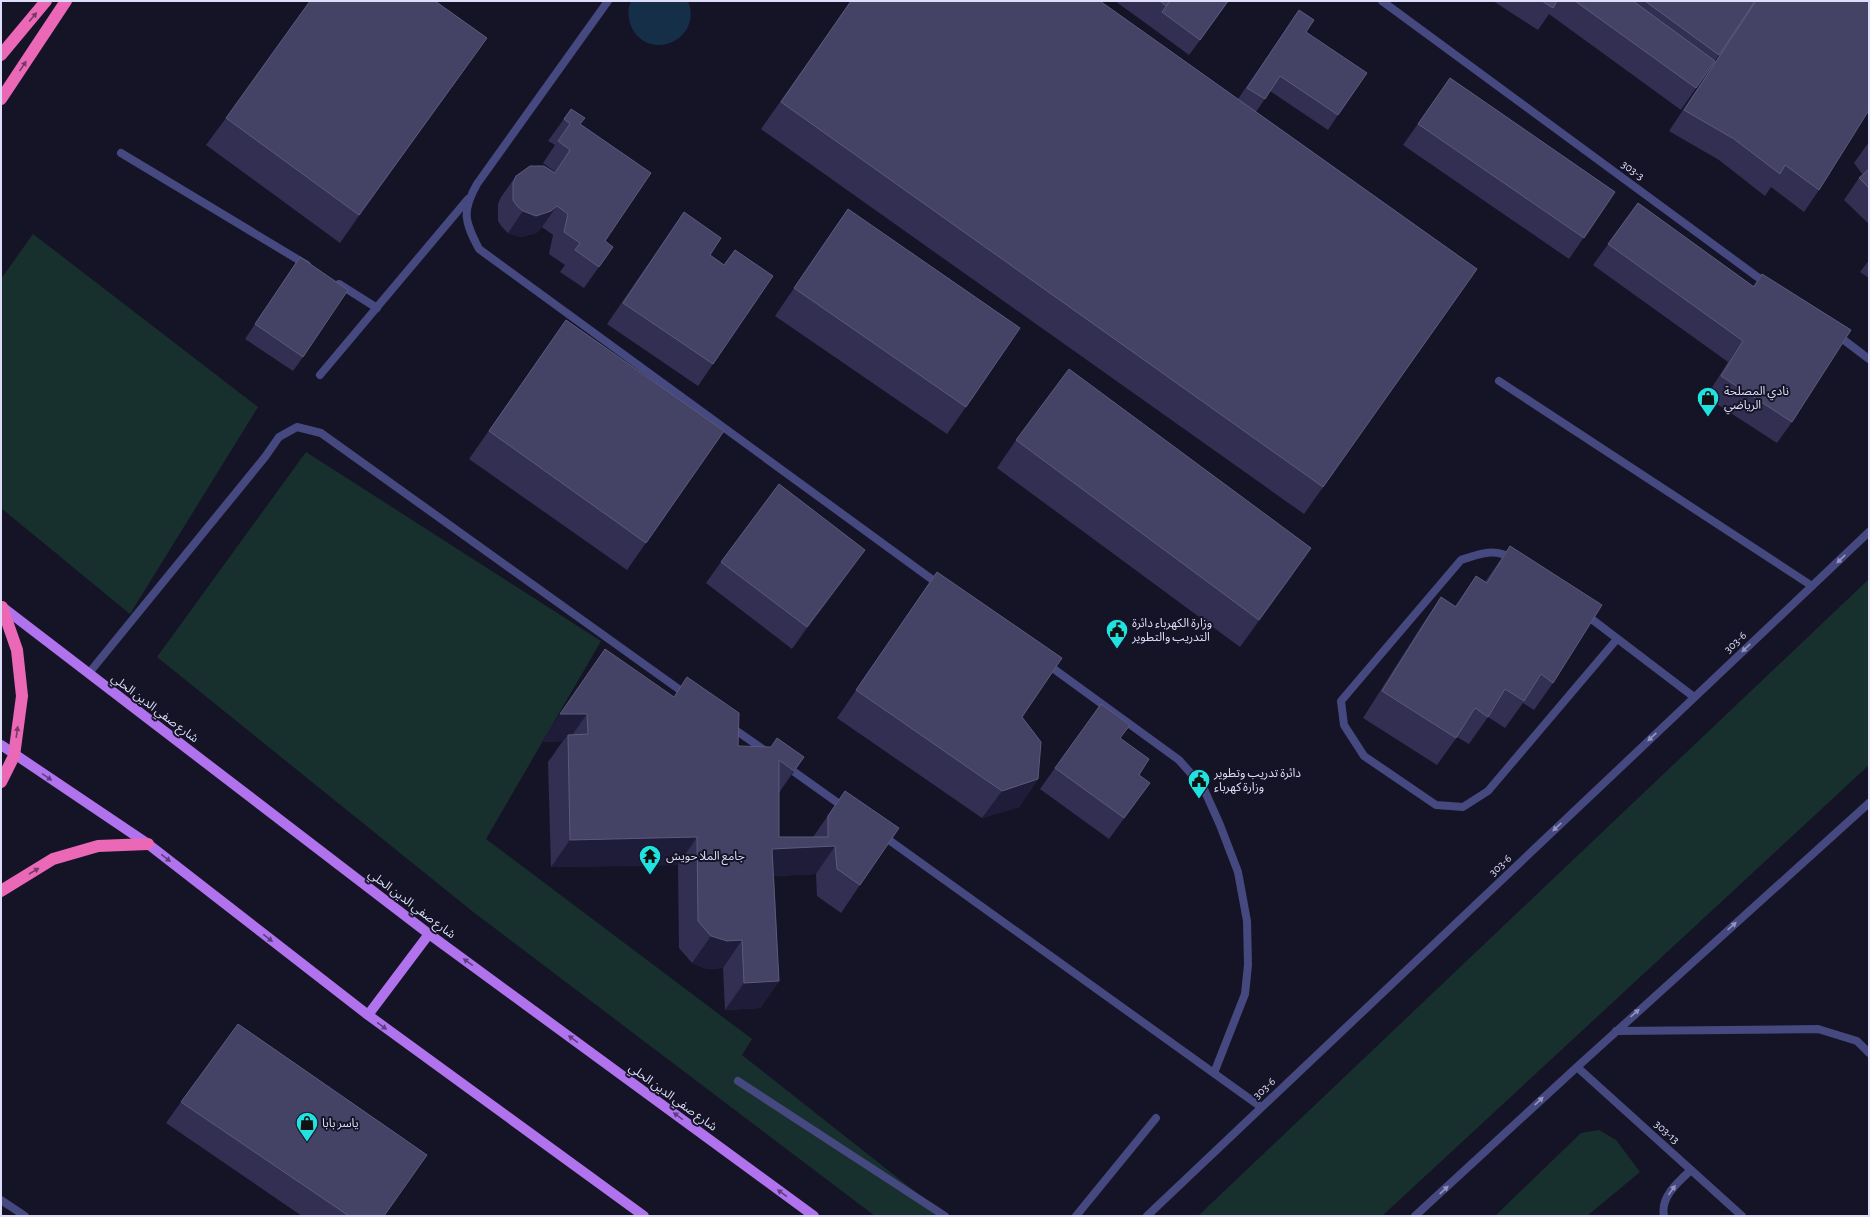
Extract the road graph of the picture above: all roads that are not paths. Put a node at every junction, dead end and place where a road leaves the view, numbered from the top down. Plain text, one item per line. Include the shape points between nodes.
1 (46, 1) edge
2 (66, 1) edge
3 (608, 1) edge
4 (1382, 1) edge
5 (1, 55) edge
6 (1, 99) edge
7 (121, 153) dead end
8 (468, 200) junction
9 (316, 271) edge
10 (330, 279) edge
11 (1773, 288) edge
12 (377, 308) junction
13 (1831, 331) edge
14 (1869, 359) edge
15 (320, 375) dead end
16 (1498, 381) dead end
17 (1869, 532) edge
18 (1518, 563) edge
19 (1812, 586) junction
20 (948, 591) edge
21 (2, 606) edge
22 (1580, 611) edge
23 (1617, 639) junction
24 (1038, 657) edge
25 (89, 673) junction
26 (1694, 697) junction
27 (696, 702) edge
28 (722, 720) edge
29 (1, 745) edge
30 (14, 756) junction
31 (1, 782) edge
32 (1869, 803) edge
33 (852, 813) edge
34 (877, 832) edge
35 (148, 844) junction
36 (1, 891) edge
37 (429, 934) junction
38 (368, 1015) junction
39 (1616, 1031) junction
40 (1869, 1053) edge
41 (1577, 1067) junction
42 (1214, 1073) junction
43 (738, 1081) dead end
44 (1262, 1107) junction
45 (1156, 1118) dead end
46 (1691, 1170) junction
47 (1, 1200) edge
48 (25, 1216) edge
49 (644, 1216) edge
50 (814, 1216) edge
51 (945, 1216) edge
52 (1076, 1216) edge
53 (1147, 1216) edge
54 (1415, 1216) edge
55 (1664, 1216) edge
56 (1742, 1216) edge

5 -> 1 highway
6 -> 2 highway
3 - 8 street
4 - 11 street, 303-3
7 - 9 street
8 - 12 street
8 - 20 street via 467,225 479,249
10 - 12 street
12 - 15 street
13 - 14 street
16 - 19 street
17 -> 19 street, 303-6
18 - 23 street via 1505,554 1486,552 1461,560 1341,700 1344,725 1364,756 1436,805 1463,807 1488,791
19 -> 26 street, 303-6
21 - 25 main road, شارع صفي الدين الحلي
30 -> 21 highway via 22,696 17,650
22 - 23 street
23 - 26 street
24 - 42 street via 1179,760 1203,787 1220,825 1238,872 1247,921 1248,965 1245,994
25 - 27 street via 279,437 297,427 321,433
25 - 37 main road, شارع صفي الدين الحلي
26 -> 44 street, 303-6
28 - 33 street
29 - 30 main road
30 - 31 highway
30 -> 35 main road
39 -> 32 street
34 - 42 street
36 -> 35 highway via 53,859 98,846
35 -> 38 main road
37 - 38 main road
50 -> 37 main road, شارع صفي الدين الحلي
38 -> 49 main road
39 - 40 street via 1818,1029 1857,1041
39 - 41 street
41 - 46 street, 303-13
54 -> 41 street
42 - 44 street
43 - 51 street
44 - 53 street, 303-6
45 - 52 street
55 -> 46 street via 1666,1198
46 - 56 street, 303-13
47 - 48 street

